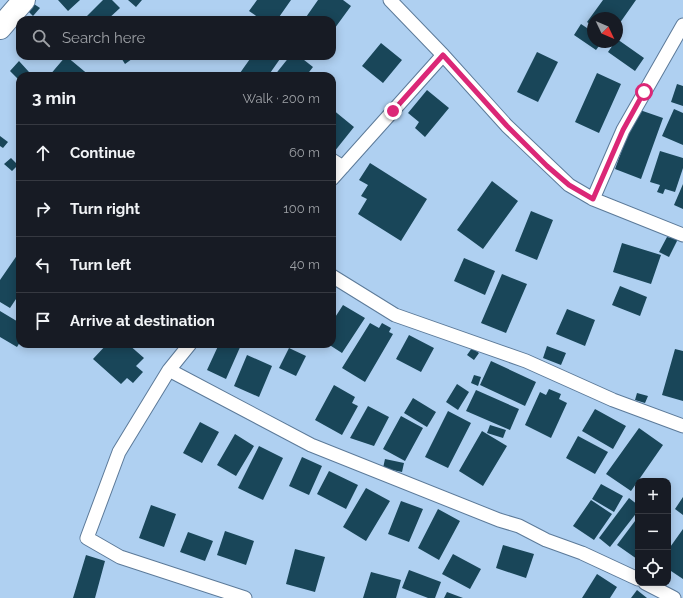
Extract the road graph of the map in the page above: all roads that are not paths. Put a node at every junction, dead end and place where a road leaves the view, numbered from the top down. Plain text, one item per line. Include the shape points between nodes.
1 (24, 0) edge
2 (390, 0) edge
3 (683, 25) edge
4 (0, 28) edge
5 (443, 55) junction
6 (336, 163) edge
7 (343, 167) junction
8 (336, 175) edge
9 (593, 199) junction
10 (683, 235) edge
11 (336, 278) edge
12 (187, 348) edge
13 (168, 370) junction
14 (683, 426) edge
15 (635, 578) edge
16 (192, 579) dead end
17 (651, 586) edge
18 (246, 598) edge
19 (674, 598) edge

1 - 4 highway
2 - 5 street
3 - 9 street via 623,130
5 - 7 street
5 - 9 street via 547,166 569,185
6 - 7 street
7 - 8 street
9 - 10 street
11 - 14 street via 395,315 526,361 613,400
12 - 13 street
13 - 15 street via 311,445 519,526
13 - 18 street via 120,452 87,538 120,557
16 - 18 street
17 - 19 street

